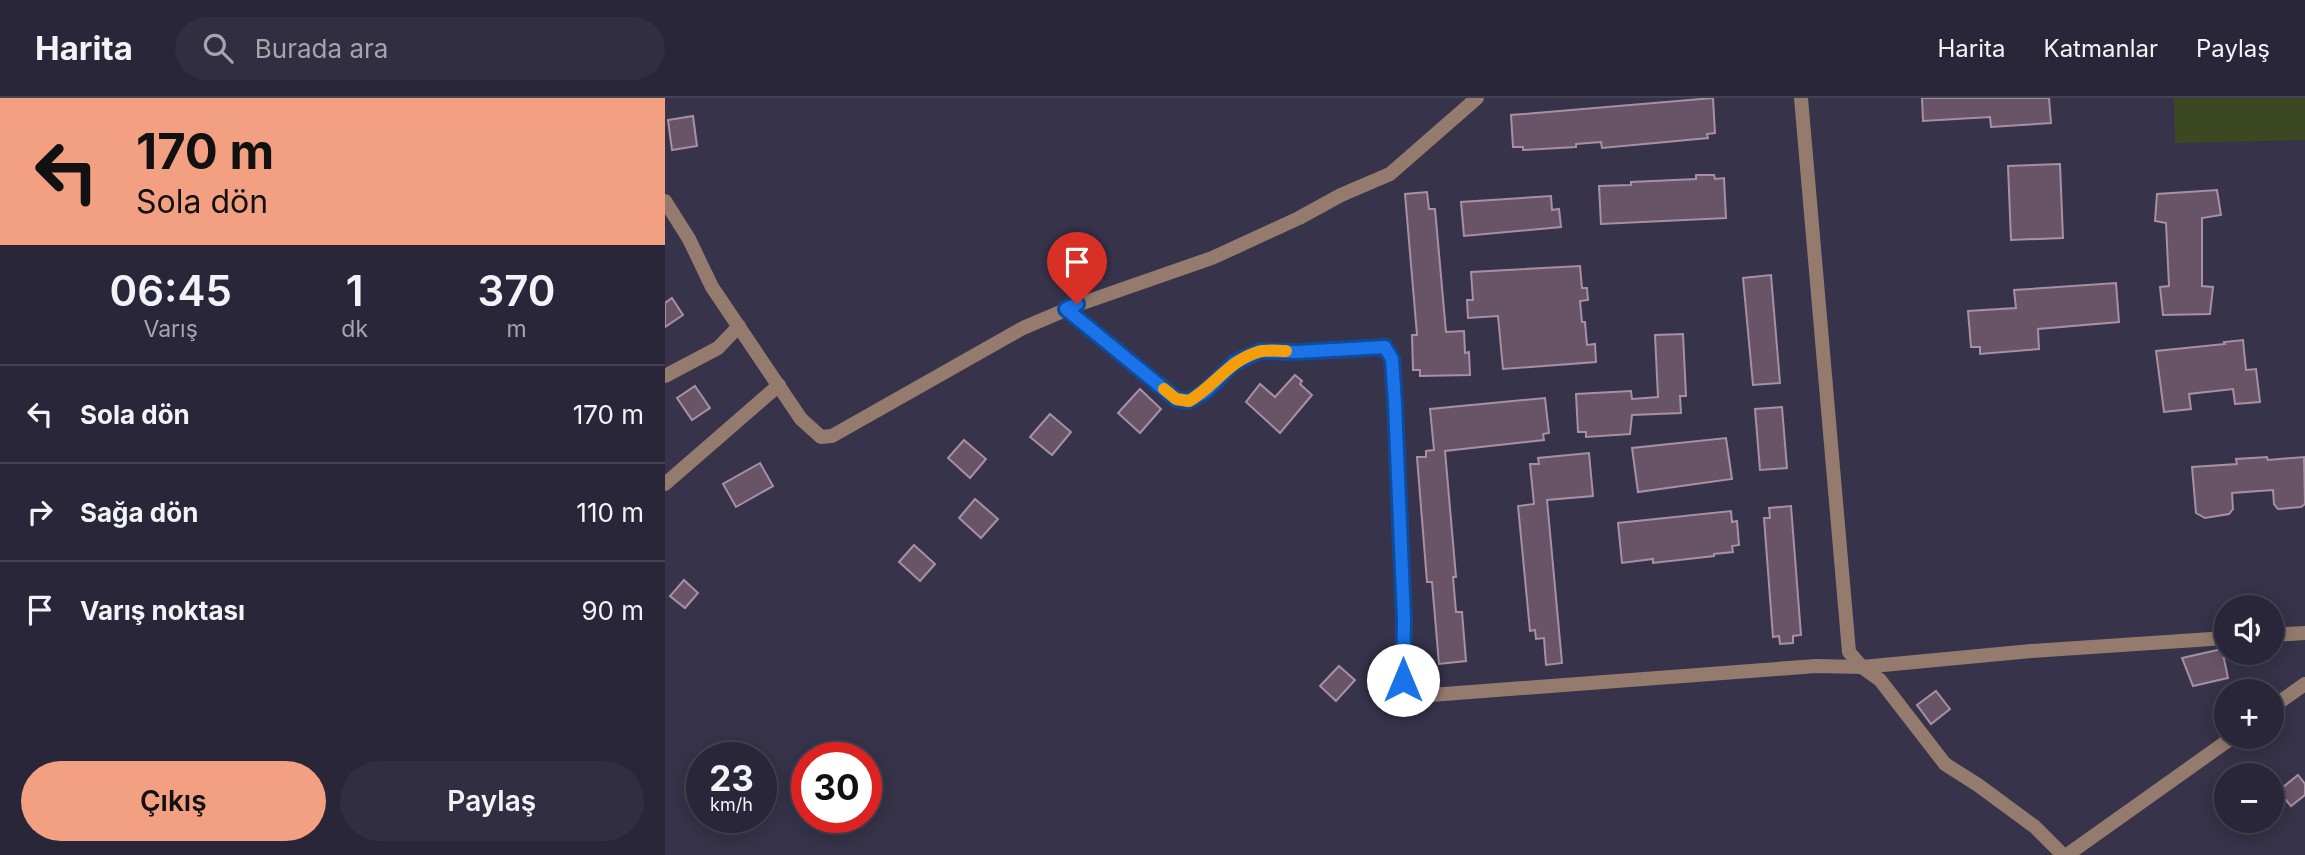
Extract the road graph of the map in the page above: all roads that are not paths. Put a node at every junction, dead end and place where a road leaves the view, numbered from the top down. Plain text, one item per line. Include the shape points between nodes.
1 (1477, 98) edge
2 (1801, 98) edge
3 (665, 202) edge
4 (1066, 309) junction
5 (739, 326) junction
6 (665, 376) edge
7 (779, 385) junction
8 (665, 484) edge
9 (2305, 632) edge
10 (2284, 634) edge
11 (2214, 639) edge
12 (1862, 667) junction
13 (2305, 684) edge
14 (2284, 699) edge
15 (2216, 749) edge
16 (2065, 855) edge

1 - 4 street via 1390,174 1212,258
2 - 12 street via 1849,652
3 - 5 street
4 - 7 street via 1023,328 832,436 821,437 801,419
4 - 12 street via 1176,399 1189,401 1234,363 1260,351 1385,347 1392,359 1395,403 1403,680 1413,693 1816,666
5 - 6 street via 718,348
5 - 7 street
7 - 8 street
9 - 10 street
11 - 12 street
12 - 16 street via 1880,680 1945,764 2035,827
13 - 14 street
15 - 16 street

